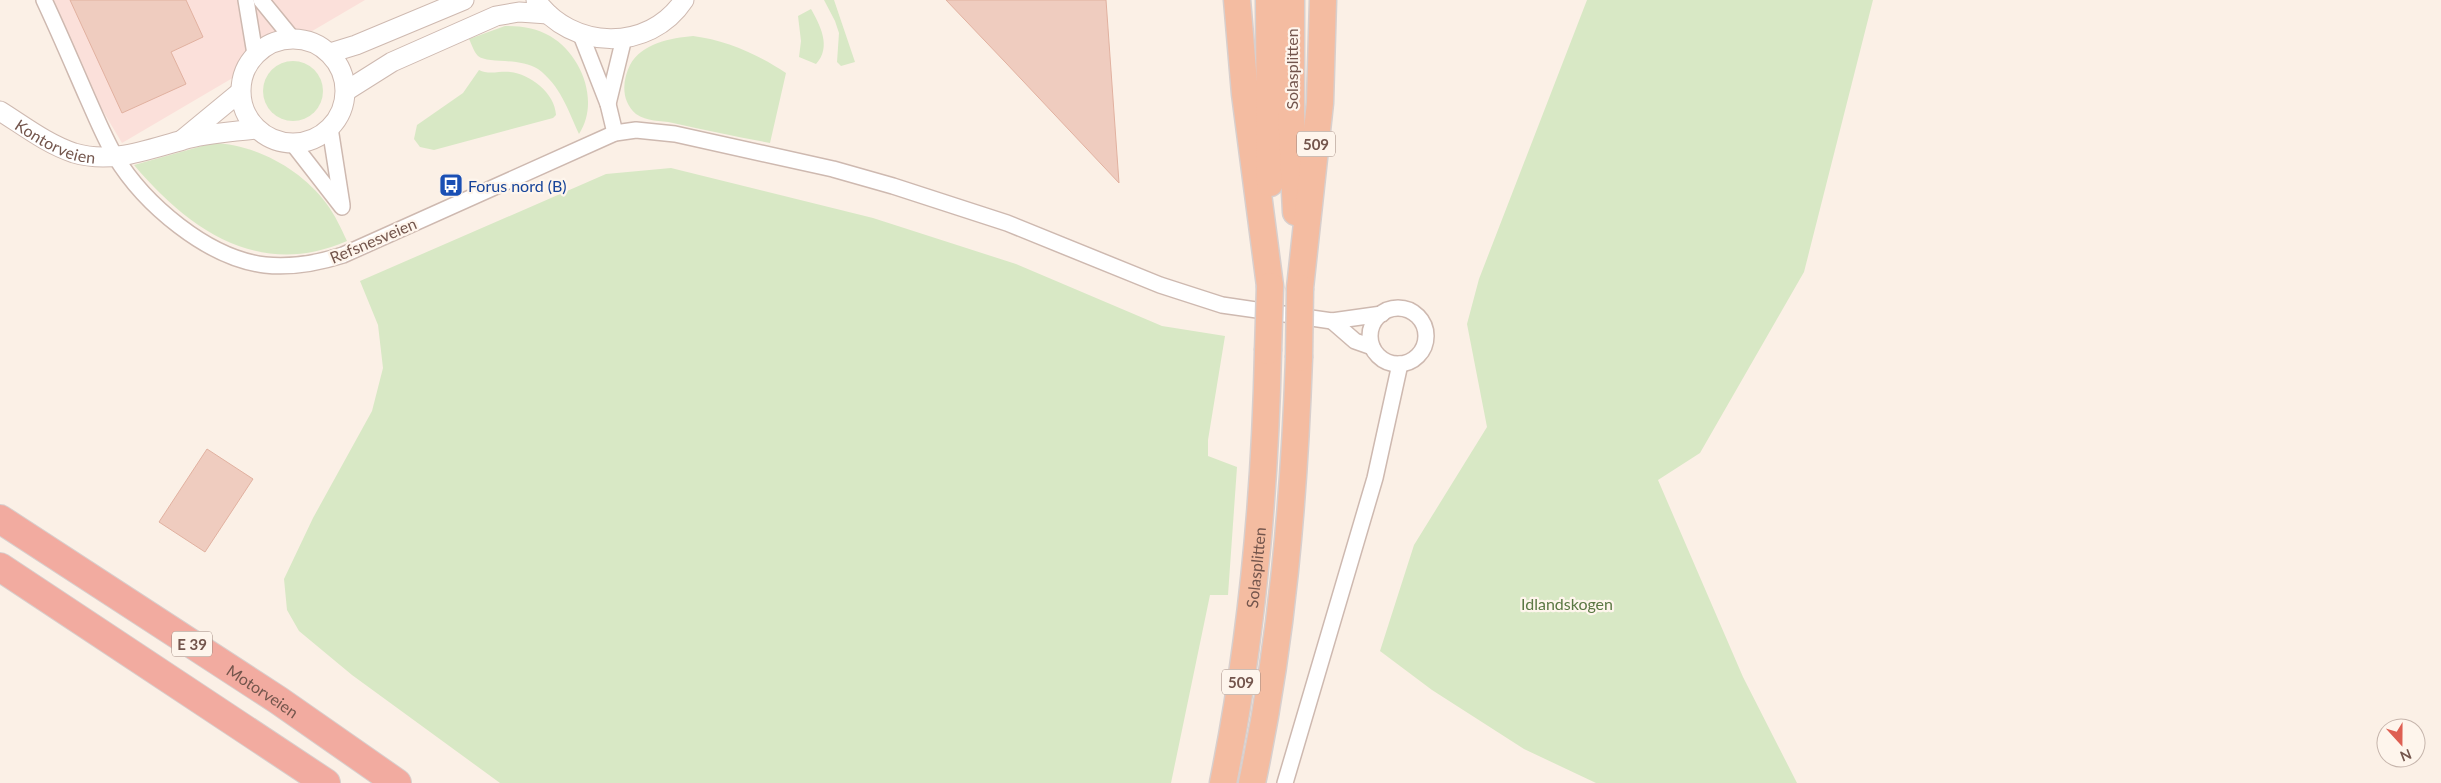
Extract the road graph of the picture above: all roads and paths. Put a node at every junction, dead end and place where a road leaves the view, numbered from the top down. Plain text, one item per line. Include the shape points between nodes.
1 (44, 0) edge
2 (246, 0) edge
3 (261, 0) edge
4 (464, 0) edge
5 (684, 0) edge
6 (1237, 0) edge
7 (1269, 0) edge
8 (1291, 0) edge
9 (1323, 0) edge
10 (542, 7) edge
11 (581, 35) junction
12 (292, 38) junction
13 (624, 38) junction
14 (330, 53) junction
15 (255, 54) junction
16 (346, 90) junction
17 (240, 92) junction
18 (608, 104) junction
19 (0, 111) edge
20 (330, 128) junction
21 (255, 129) junction
22 (615, 133) junction
23 (183, 140) junction
24 (292, 144) junction
25 (116, 157) junction
26 (1270, 286) junction
27 (1300, 288) junction
28 (1382, 314) junction
29 (1332, 321) junction
30 (1372, 347) junction
31 (1400, 364) junction
32 (0, 519) edge
33 (0, 567) edge
34 (326, 783) edge
35 (397, 783) edge
36 (1223, 783) edge
37 (1252, 783) edge
38 (1285, 783) edge

1 - 25 street, Refsnesveien
2 - 15 street
3 - 12 street
4 - 14 street
5 - 13 street via 666,20
6 - 26 highway, 509 via 1245,94
7 - 26 highway, Solasplitten / 509
8 - 27 highway, Solasplitten / 509 via 1291,112
9 - 27 highway, 509 via 1320,103
10 - 11 street via 569,30
10 - 16 street via 496,16 392,62
11 - 13 street via 610,40
11 - 18 street
12 - 14 street via 312,42
12 - 15 street via 272,42
13 - 18 street
14 - 16 street via 342,70
15 - 17 street via 243,71
16 - 20 street via 342,111
17 - 21 street via 244,112
17 - 23 street
18 - 22 street
19 - 25 street, Kontorveien via 45,140 73,152
20 - 24 street via 313,140
20 - 24 street via 342,206
21 - 23 street, Kontorveien
21 - 24 street via 272,140
22 - 25 street, Refsnesveien via 343,254 323,261 285,266 246,261 200,239 157,207
22 - 29 street, Refsnesveien via 636,130 675,134 833,170 1007,223 1192,296 1222,305
23 - 25 street, Kontorveien
26 - 36 highway, Solasplitten / 509, bridge via 1266,449 1259,540 1249,634
27 - 37 highway, Solasplitten / 509, bridge via 1295,454 1284,581 1270,687
28 - 29 street, Refsnesveien
28 - 30 street via 1370,332
28 - 31 street via 1391,309 1411,312 1424,327 1426,335 1422,351 1411,361
29 - 30 street via 1355,341
30 - 31 street via 1383,360
31 - 38 street via 1375,478
32 - 35 highway, Motorveien / E 39 via 278,700
33 - 34 highway, E 39

